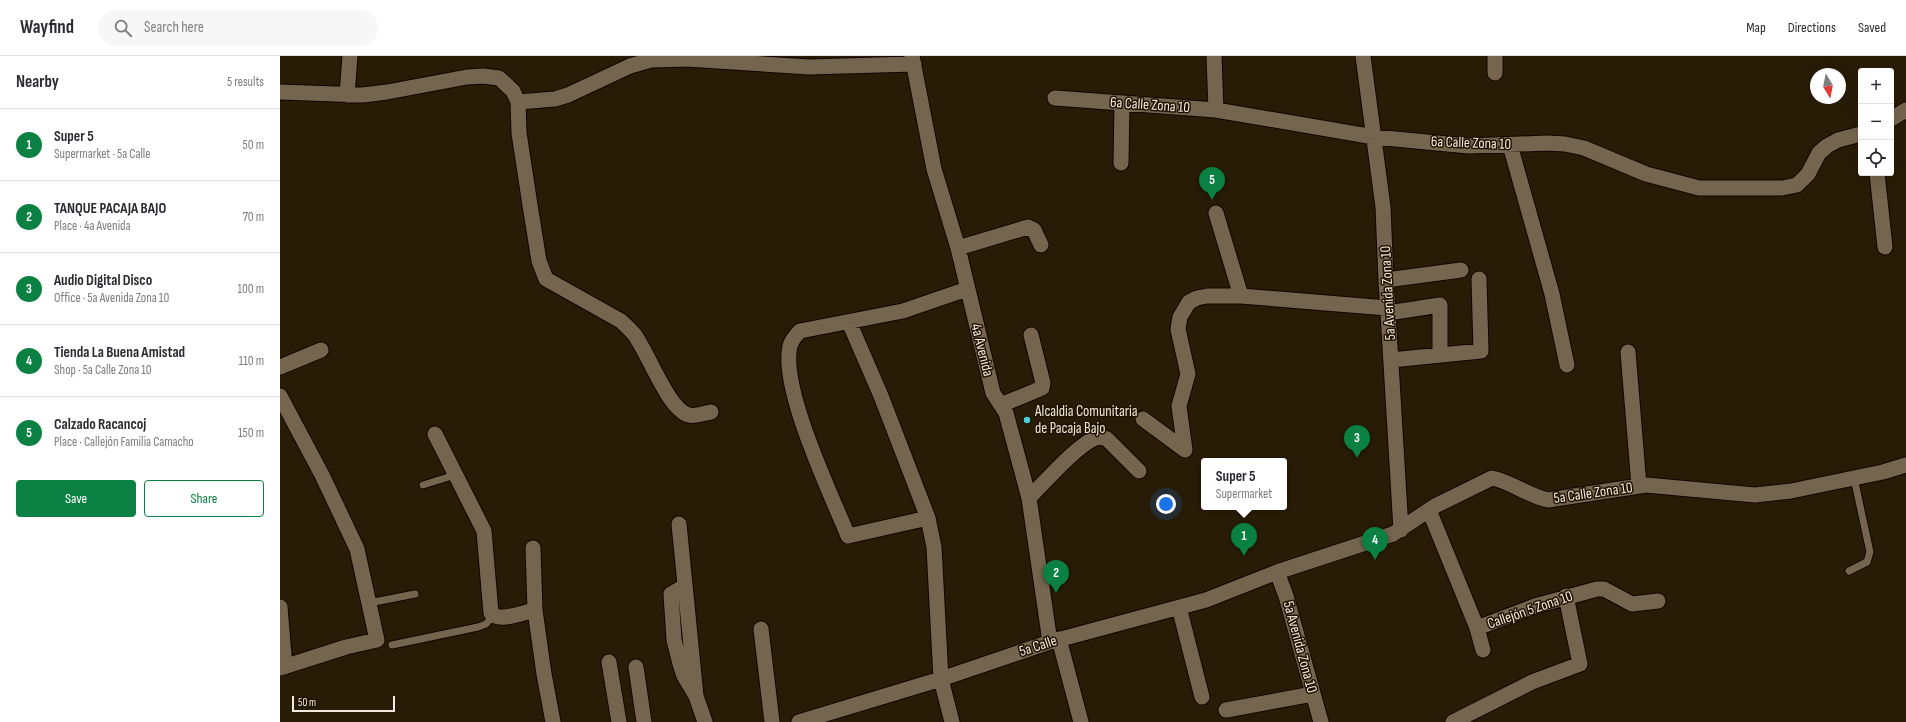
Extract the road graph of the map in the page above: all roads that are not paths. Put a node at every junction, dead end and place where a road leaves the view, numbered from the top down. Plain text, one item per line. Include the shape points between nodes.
1 (350, 56) edge
2 (1214, 56) edge
3 (1363, 56) edge
4 (1495, 56) edge
5 (913, 60) edge
6 (1495, 73) dead end
7 (280, 92) edge
8 (347, 95) junction
9 (1054, 98) dead end
10 (518, 102) junction
11 (1122, 103) junction
12 (1216, 110) junction
13 (1906, 110) edge
14 (1894, 118) edge
15 (1858, 135) edge
16 (1374, 137) junction
17 (1510, 145) junction
18 (1121, 163) dead end
19 (1877, 176) edge
20 (1216, 213) dead end
21 (1041, 245) dead end
22 (1885, 247) dead end
23 (958, 248) junction
24 (1461, 270) dead end
25 (1479, 279) dead end
26 (1386, 280) junction
27 (967, 289) junction
28 (1241, 296) junction
29 (1388, 310) junction
30 (849, 322) junction
31 (1031, 336) dead end
32 (321, 350) dead end
33 (1628, 352) dead end
34 (1440, 354) junction
35 (1392, 360) junction
36 (1567, 365) dead end
37 (280, 367) edge
38 (280, 397) edge
39 (1001, 405) junction
40 (711, 412) dead end
41 (1143, 419) dead end
42 (435, 434) dead end
43 (1906, 465) edge
44 (1139, 471) dead end
45 (455, 475) junction
46 (1854, 478) junction
47 (423, 485) dead end
48 (1639, 486) junction
49 (1029, 498) junction
50 (1429, 510) junction
51 (928, 518) junction
52 (679, 524) dead end
53 (1401, 530) junction
54 (533, 548) dead end
55 (1849, 571) dead end
56 (1277, 572) junction
57 (415, 594) dead end
58 (1566, 596) junction
59 (1658, 601) dead end
60 (369, 604) junction
61 (280, 607) edge
62 (1179, 607) junction
63 (536, 610) junction
64 (493, 616) junction
65 (1476, 628) junction
66 (761, 629) dead end
67 (1054, 641) junction
68 (392, 645) dead end
69 (1483, 650) dead end
70 (609, 662) dead end
71 (636, 667) dead end
72 (283, 668) edge
73 (941, 679) junction
74 (1313, 694) junction
75 (1202, 697) dead end
76 (1226, 710) dead end
77 (553, 722) edge
78 (619, 722) edge
79 (644, 722) edge
80 (705, 722) edge
81 (772, 722) edge
82 (801, 722) edge
83 (952, 722) edge
84 (1081, 722) edge
85 (1321, 722) edge
86 (1453, 722) edge

1 - 8 street
2 - 12 street
3 - 16 street, 5a Avenida Zona 10
4 - 6 street
5 - 10 street via 809,67 687,59 651,60 630,66 568,95 555,99
5 - 23 street, 4a Avenida via 934,169
7 - 8 street
8 - 10 street via 386,92 482,76 499,78 513,92
9 - 11 street, 6a Calle Zona 10
10 - 40 street via 519,133 530,205 539,261 546,279 628,327 669,396 682,411 691,416
11 - 12 street, 6a Calle Zona 10
11 - 18 street
12 - 16 street, 6a Calle Zona 10
13 - 14 street
15 - 17 street, 6a Calle Zona 10 via 1827,146 1808,174 1797,184 1782,188 1699,188 1646,174 1584,148 1547,143
16 - 17 street, 6a Calle Zona 10 via 1469,146
16 - 26 street, 5a Avenida Zona 10 via 1385,235
17 - 36 street via 1552,294
19 - 22 street
20 - 28 street
21 - 23 street via 1034,230 1028,227
23 - 27 street, 4a Avenida
24 - 26 street
25 - 34 street via 1481,351
26 - 29 street, 5a Avenida Zona 10
27 - 30 street via 903,312
27 - 39 street, 4a Avenida via 993,393
28 - 29 street
28 - 41 street via 1197,298 1189,302 1180,317 1178,334 1188,374 1179,406 1185,450
29 - 34 street via 1440,305
29 - 35 street, 5a Avenida Zona 10
30 - 51 street via 881,396
30 - 51 street via 800,331 793,338 789,358 797,404 848,536
31 - 39 street via 1043,383 1042,388
32 - 37 street
33 - 48 street
34 - 35 street
35 - 53 street, 5a Avenida Zona 10
38 - 60 street via 350,534 363,572
39 - 49 street, 4a Avenida via 1012,433
42 - 45 street
43 - 46 street, 5a Calle Zona 10
44 - 49 street via 1107,439 1096,438 1078,450
45 - 47 lane
45 - 64 street via 484,531 490,609
46 - 48 street, 5a Calle Zona 10 via 1791,491 1755,495 1654,485
46 - 55 lane via 1870,552 1867,562
48 - 50 street, 5a Calle Zona 10 via 1548,500 1536,498 1492,478
49 - 67 street, 4a Avenida
50 - 53 street, 5a Calle Zona 10
50 - 65 street, Callejón 5 Zona 10
51 - 73 street via 934,547
52 - 80 street via 685,586 671,594 674,640 682,671 696,696
53 - 56 street, 5a Calle Zona 10
54 - 63 street
56 - 62 street, 5a Calle via 1206,600
56 - 74 street, 5a Avenida Zona 10
57 - 60 lane
58 - 59 street, Callejón 5 Zona 10 via 1604,589 1632,604
58 - 65 street, Callejón 5 Zona 10
58 - 86 street via 1580,664 1532,682
60 - 72 street via 377,640 346,647
61 - 72 street
62 - 67 street, 5a Calle
62 - 75 street
63 - 64 street via 500,618
63 - 77 street
64 - 68 lane via 486,624 478,627
65 - 69 street
66 - 81 street
67 - 73 street, 5a Calle
67 - 84 street, 4a Avenida
70 - 78 street
71 - 79 street
73 - 82 street, 5a Calle
73 - 83 street
74 - 76 street
74 - 85 street, 5a Avenida Zona 10

